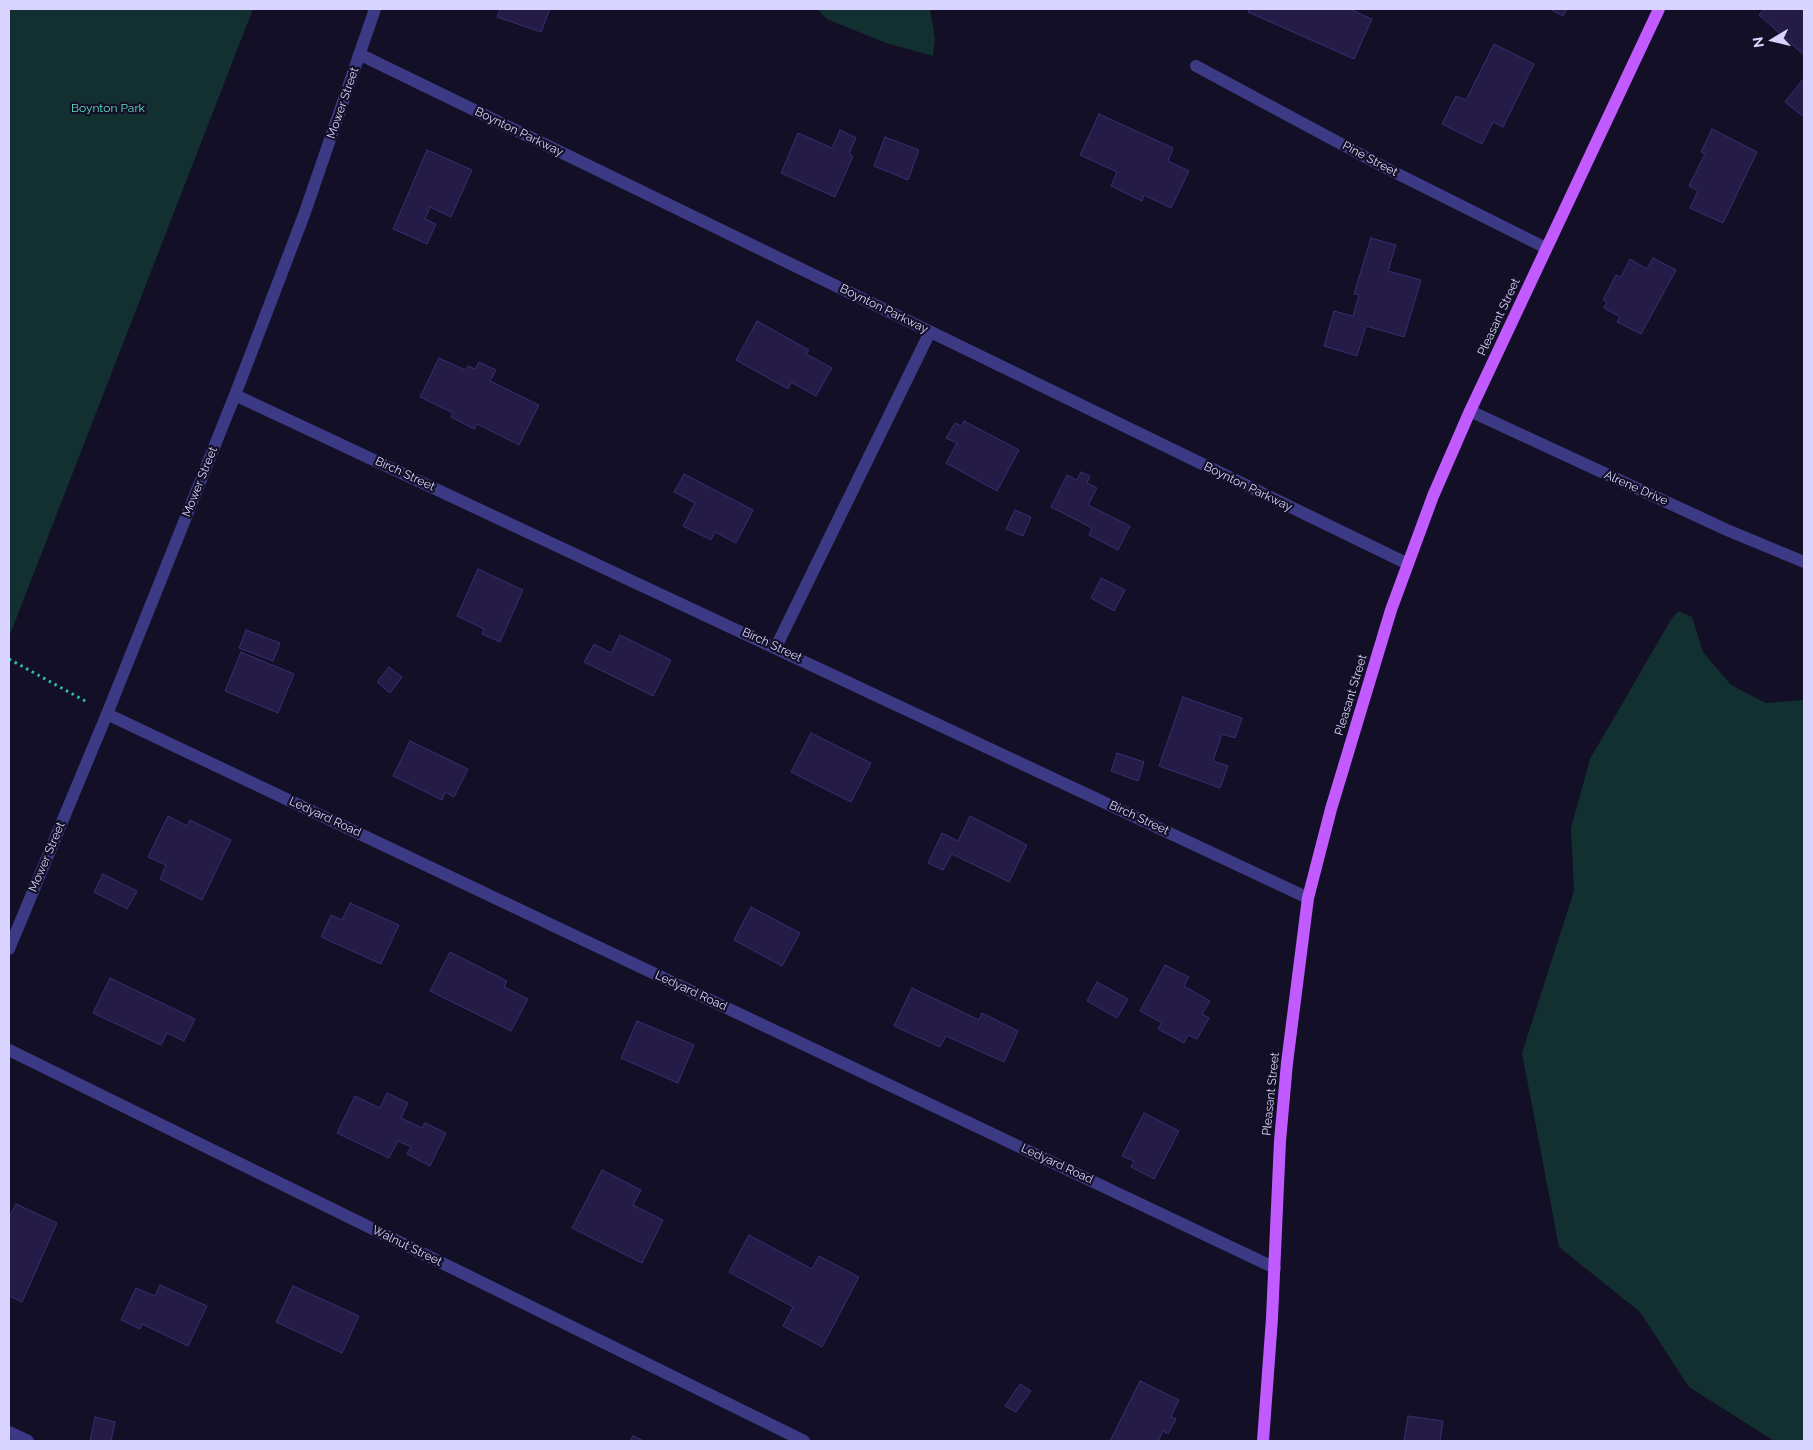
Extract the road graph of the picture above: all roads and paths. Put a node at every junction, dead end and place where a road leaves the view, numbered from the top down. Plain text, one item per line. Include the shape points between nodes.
1 (375, 9) edge
2 (1659, 9) edge
3 (359, 54) junction
4 (1196, 66) dead end
5 (1546, 248) junction
6 (930, 332) junction
7 (235, 395) junction
8 (1470, 411) junction
9 (1804, 562) edge
10 (1408, 564) junction
11 (776, 647) junction
12 (9, 659) edge
13 (107, 714) junction
14 (1308, 898) junction
15 (9, 949) edge
16 (9, 1050) edge
17 (1275, 1268) junction
18 (9, 1432) edge
19 (28, 1441) edge
20 (804, 1441) edge
21 (1263, 1441) edge

1 - 3 street, Mower Street
2 - 5 main road, Pleasant Street
3 - 6 street, Boynton Parkway
3 - 7 street, Mower Street via 304,215
4 - 5 street, Pine Street via 1384,167
5 - 8 main road, Pleasant Street
6 - 10 street, Boynton Parkway
6 - 11 street
7 - 11 street, Birch Street
7 - 13 street, Mower Street
8 - 9 street, Alrene Drive via 1727,530
8 - 10 main road, Pleasant Street
10 - 14 main road, Pleasant Street via 1390,610
11 - 14 street, Birch Street
12 - 13 path
13 - 15 street, Mower Street
13 - 17 street, Ledyard Road
14 - 17 main road, Pleasant Street via 1280,1141
16 - 20 street, Walnut Street
17 - 21 main road, Pleasant Street
18 - 19 street

